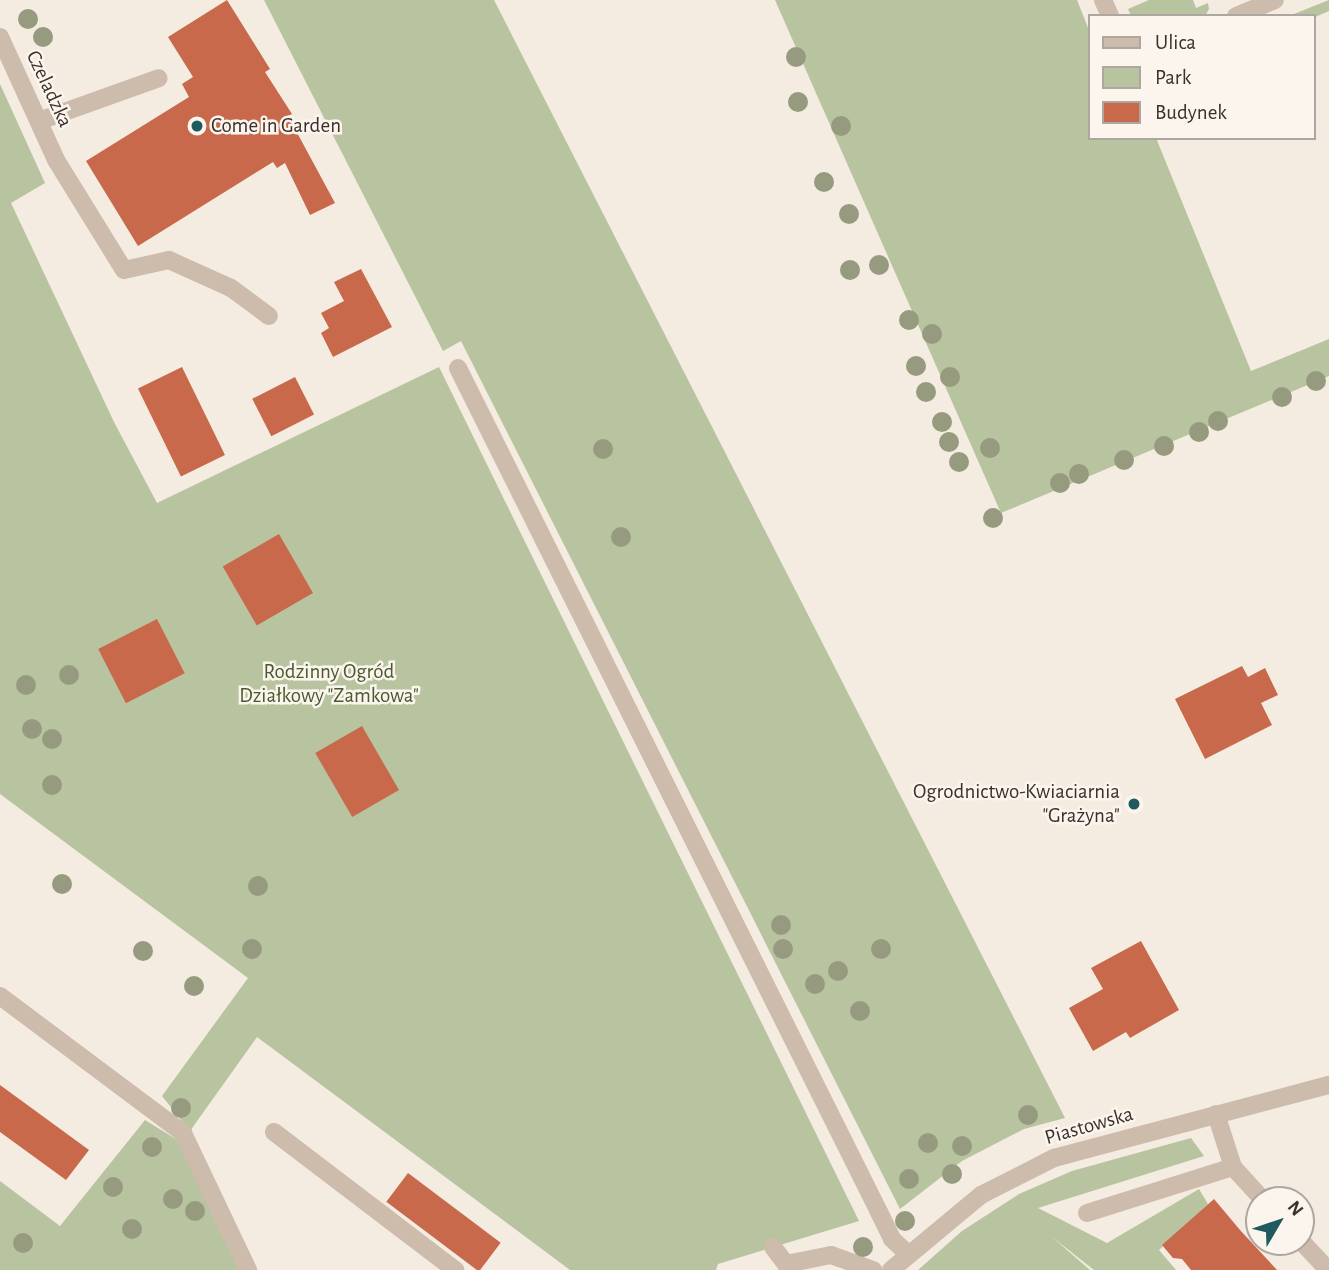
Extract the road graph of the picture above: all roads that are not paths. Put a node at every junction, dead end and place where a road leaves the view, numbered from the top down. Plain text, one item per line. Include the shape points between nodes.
1 (1275, 0) edge
2 (1241, 14) edge
3 (0, 37) edge
4 (159, 78) dead end
5 (39, 121) junction
6 (269, 316) dead end
7 (458, 368) dead end
8 (0, 996) edge
9 (1329, 1085) edge
10 (1216, 1114) junction
11 (274, 1132) dead end
12 (1233, 1167) junction
13 (1251, 1186) edge
14 (1087, 1213) dead end
15 (773, 1247) dead end
16 (907, 1253) junction
17 (1315, 1256) edge
18 (786, 1267) edge
19 (248, 1270) edge
20 (455, 1270) edge
21 (873, 1270) edge
22 (891, 1270) edge
23 (1328, 1270) edge

1 - 2 street
3 - 5 street, Czeladzka
4 - 5 street
5 - 6 street, Czeladzka via 56,160 124,270 169,260 231,288
7 - 16 street via 888,1230
8 - 19 street via 183,1133
9 - 10 street, Piastowska
10 - 12 street
10 - 16 street, Piastowska via 1054,1158 981,1195
11 - 20 street
12 - 13 street
12 - 14 street
15 - 18 street
16 - 22 street, Piastowska
17 - 23 street
18 - 21 street via 831,1255

